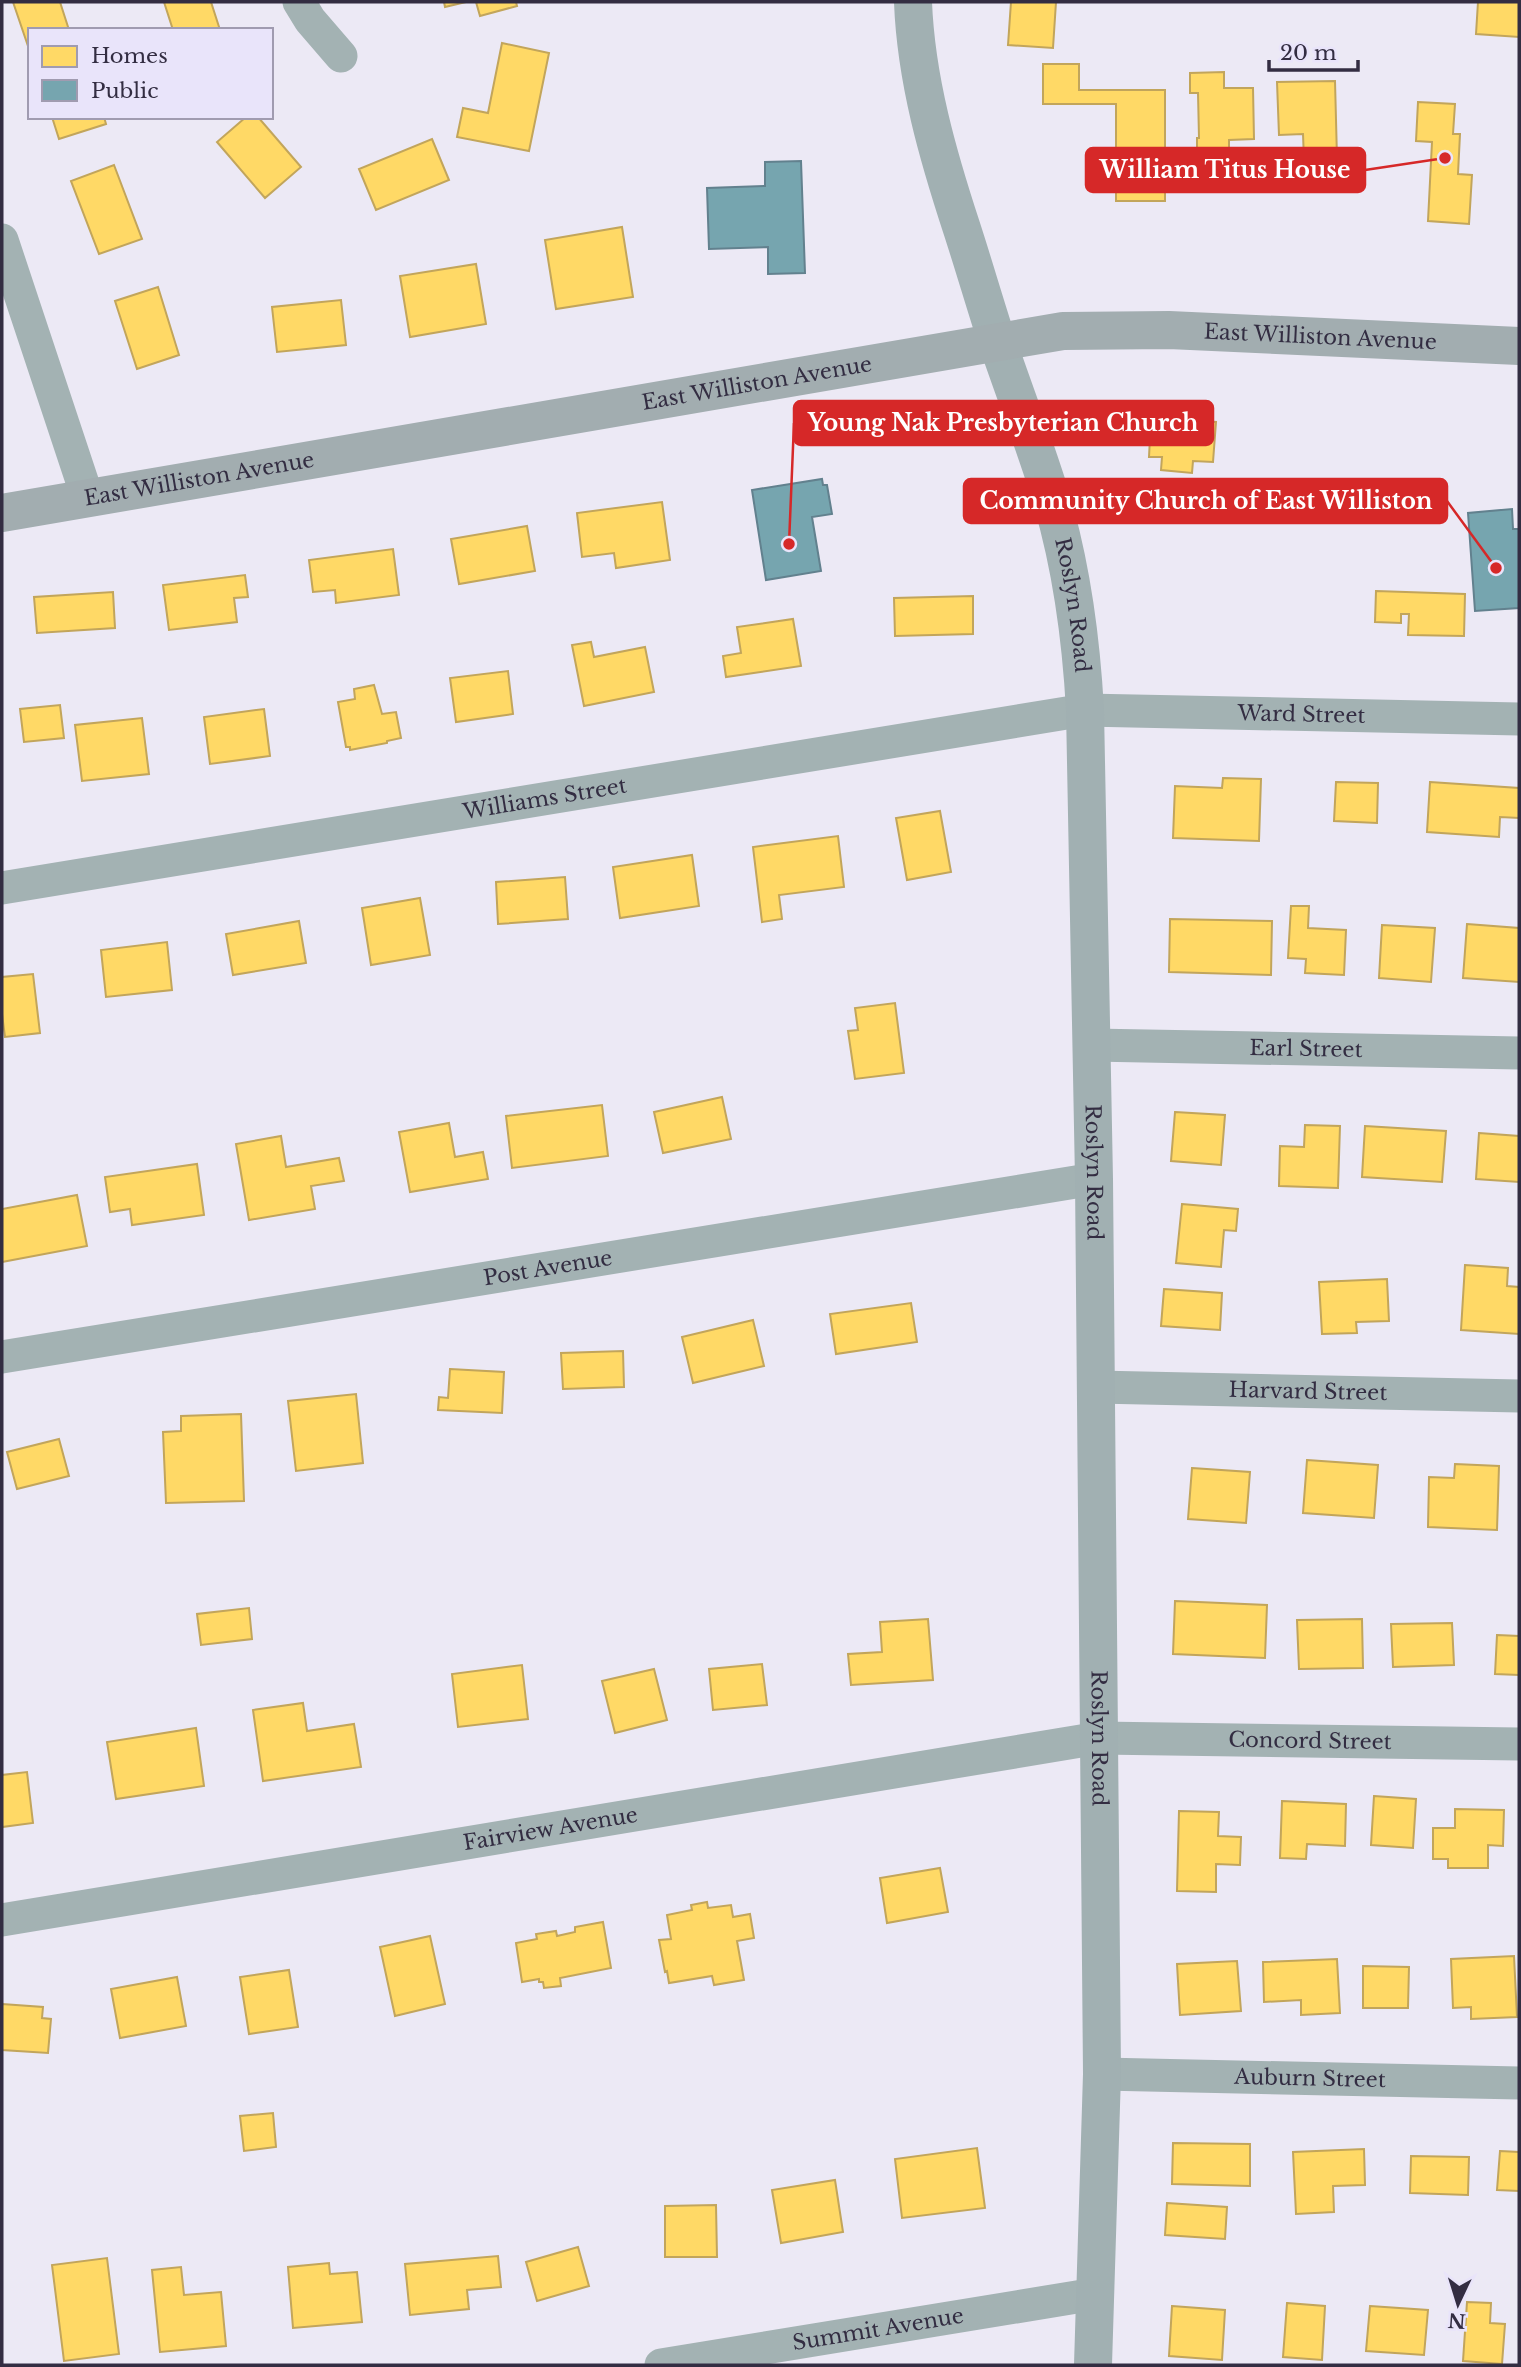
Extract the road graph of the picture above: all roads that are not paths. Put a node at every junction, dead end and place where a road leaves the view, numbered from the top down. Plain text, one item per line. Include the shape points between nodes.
1 (299, 2) edge
2 (913, 2) edge
3 (341, 56) dead end
4 (2, 240) edge
5 (997, 341) junction
6 (1519, 346) edge
7 (88, 499) junction
8 (2, 513) edge
9 (1086, 710) junction
10 (1519, 719) edge
11 (2, 888) edge
12 (1092, 1045) junction
13 (1519, 1054) edge
14 (1094, 1179) junction
15 (2, 1357) edge
16 (1096, 1387) junction
17 (1519, 1396) edge
18 (1099, 1738) junction
19 (1519, 1744) edge
20 (2, 1920) edge
21 (1102, 2074) junction
22 (1519, 2082) edge
23 (1095, 2294) junction
24 (661, 2365) edge
25 (1093, 2365) edge

1 - 3 street
2 - 5 main road, Roslyn Road via 916,44 935,139
4 - 7 street
5 - 6 main road, East Williston Avenue via 1063,331 1126,329
5 - 7 main road, East Williston Avenue
5 - 9 main road, Roslyn Road via 1060,531 1078,623
7 - 8 main road, East Williston Avenue
9 - 10 street, Ward Street
9 - 11 street, Williams Street
9 - 12 main road, Roslyn Road
12 - 13 street, Earl Street
12 - 14 main road, Roslyn Road
14 - 15 street, Post Avenue
14 - 16 main road, Roslyn Road
16 - 17 street, Harvard Street
16 - 18 main road, Roslyn Road
18 - 19 street, Concord Street
18 - 20 street, Fairview Avenue
18 - 21 main road, Roslyn Road
21 - 22 street, Auburn Street
21 - 23 main road, Roslyn Road
23 - 24 street, Summit Avenue
23 - 25 main road, Roslyn Road

